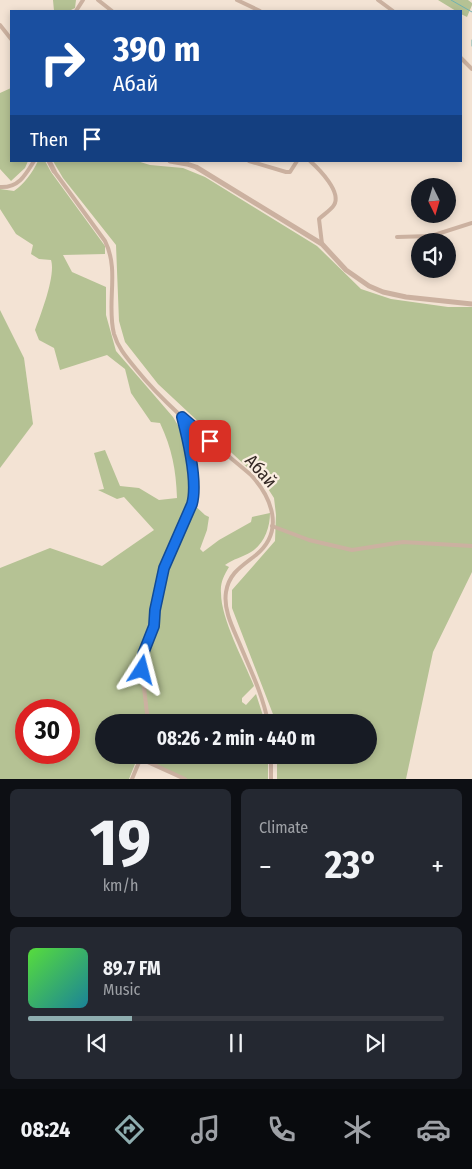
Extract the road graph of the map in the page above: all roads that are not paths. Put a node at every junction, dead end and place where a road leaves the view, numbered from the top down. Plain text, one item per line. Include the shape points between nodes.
1 (98, 0) edge
2 (237, 0) edge
3 (378, 0) edge
4 (111, 10) edge
5 (258, 10) edge
6 (392, 10) edge
7 (0, 25) edge
8 (10, 38) edge
9 (462, 59) edge
10 (472, 69) edge
11 (33, 162) edge
12 (50, 162) edge
13 (176, 162) edge
14 (252, 162) edge
15 (296, 162) edge
16 (311, 162) edge
17 (54, 171) joint
18 (0, 187) edge
19 (472, 224) edge
20 (397, 237) dead end
21 (322, 244) junction
22 (472, 304) edge
23 (182, 417) junction
24 (272, 526) junction
25 (472, 546) edge
26 (147, 714) edge
27 (266, 714) edge
28 (138, 764) edge
29 (155, 764) edge
30 (271, 764) edge
31 (132, 779) edge
32 (185, 779) edge
33 (271, 779) edge

1 - 4 street
2 - 5 street
3 - 6 street
7 - 8 street
9 - 10 street
11 - 18 street via 19,182
12 - 17 street, Абай
13 - 21 street via 196,167
14 - 15 street via 290,172
16 - 21 street via 334,190 336,198 334,206 319,219
17 - 23 street, Абай via 110,249 112,321 120,347 146,382
19 - 20 street via 431,236
21 - 22 street via 358,280 383,292
23 - 24 street, Абай via 261,486 271,506
23 - 26 street via 194,494 164,568 154,626 143,654
24 - 25 street via 309,540 352,550 403,542
24 - 27 street via 264,546 231,577 226,594 227,612
28 - 31 street
29 - 32 street
30 - 33 street

